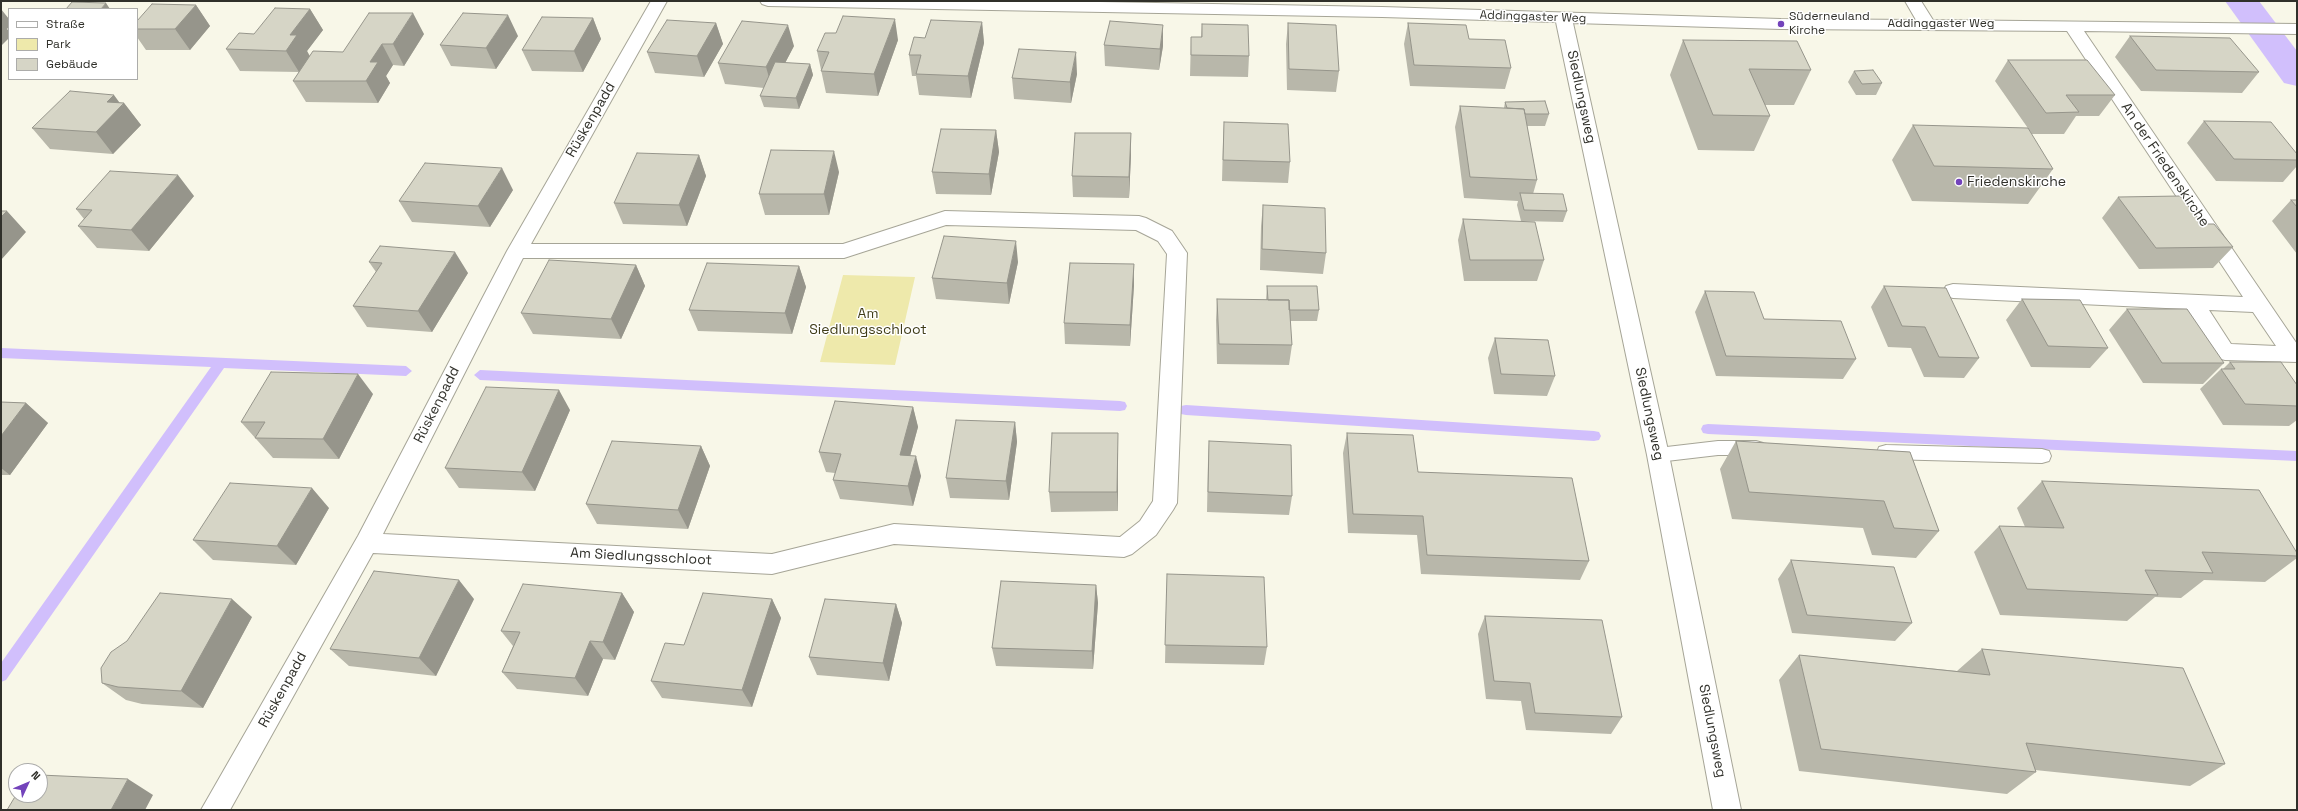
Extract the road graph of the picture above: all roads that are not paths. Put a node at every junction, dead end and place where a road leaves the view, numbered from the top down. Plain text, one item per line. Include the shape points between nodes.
1 (659, 1) edge
2 (768, 1) edge
3 (811, 1) edge
4 (1913, 1) edge
5 (1382, 6) edge
6 (1564, 19) junction
7 (1927, 24) junction
8 (2072, 26) junction
9 (2296, 29) edge
10 (517, 251) junction
11 (1953, 291) dead end
12 (2193, 302) junction
13 (2259, 305) junction
14 (1771, 448) edge
15 (1866, 451) edge
16 (1658, 456) junction
17 (2042, 456) dead end
18 (366, 543) junction
19 (215, 810) edge
20 (1727, 810) edge

1 - 10 street, Rüskenpadd
2 - 3 street, Addinggaster Weg
3 - 5 street, Addinggaster Weg
4 - 7 street
5 - 6 street, Addinggaster Weg
6 - 7 street, Addinggaster Weg
6 - 16 street, Siedlungsweg
7 - 8 street, Addinggaster Weg
8 - 9 street, Addinggaster Weg
8 - 13 street, An der Friedenskirche
10 - 18 street, Rüskenpadd
10 - 18 street, Am Siedlungsschloot via 844,251 945,218 1139,223 1165,236 1177,253 1165,503 1148,528 1124,547 894,534 772,564
11 - 12 street
12 - 13 street
12 - 13 street, An der Friedenskirche via 2225,352 2293,355
14 - 16 lane via 1718,448
15 - 17 lane
16 - 20 street, Siedlungsweg
18 - 19 street, Rüskenpadd

